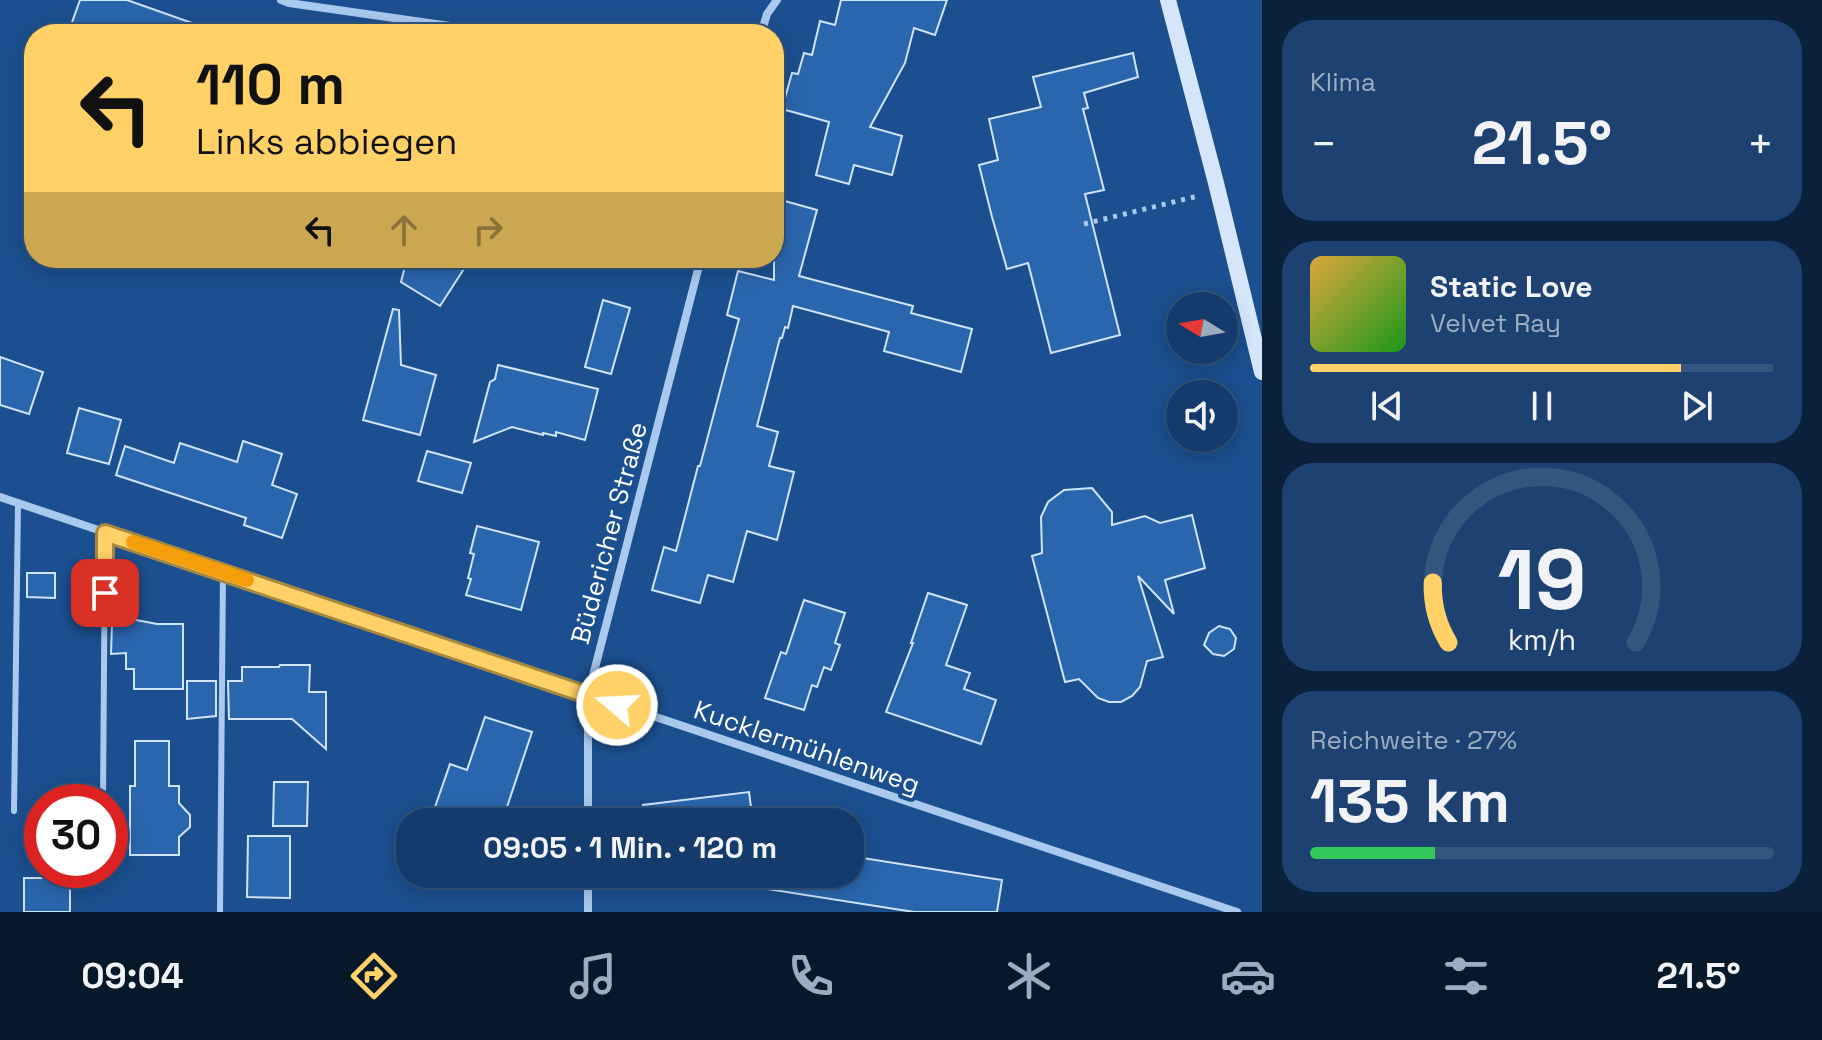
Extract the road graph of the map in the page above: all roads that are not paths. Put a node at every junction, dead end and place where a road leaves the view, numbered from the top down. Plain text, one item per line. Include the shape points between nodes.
1 (281, 0) edge
2 (777, 0) edge
3 (1168, 0) edge
4 (436, 24) edge
5 (764, 24) edge
6 (698, 268) edge
7 (1262, 372) edge
8 (0, 497) edge
9 (18, 503) junction
10 (105, 533) junction
11 (223, 572) junction
12 (588, 695) junction
13 (103, 784) edge
14 (588, 808) edge
15 (14, 811) dead end
16 (588, 888) edge
17 (220, 912) edge
18 (588, 912) edge
19 (1237, 912) edge

1 - 4 street
2 - 5 street
3 - 7 street
6 - 12 street, Büdericher Straße
8 - 9 street, Kucklermühlenweg
9 - 10 street, Kucklermühlenweg
9 - 15 lane
10 - 11 street, Kucklermühlenweg
10 - 13 lane
11 - 12 street, Kucklermühlenweg
11 - 17 lane
12 - 14 street, Büdericher Straße
12 - 19 street, Kucklermühlenweg
16 - 18 street

